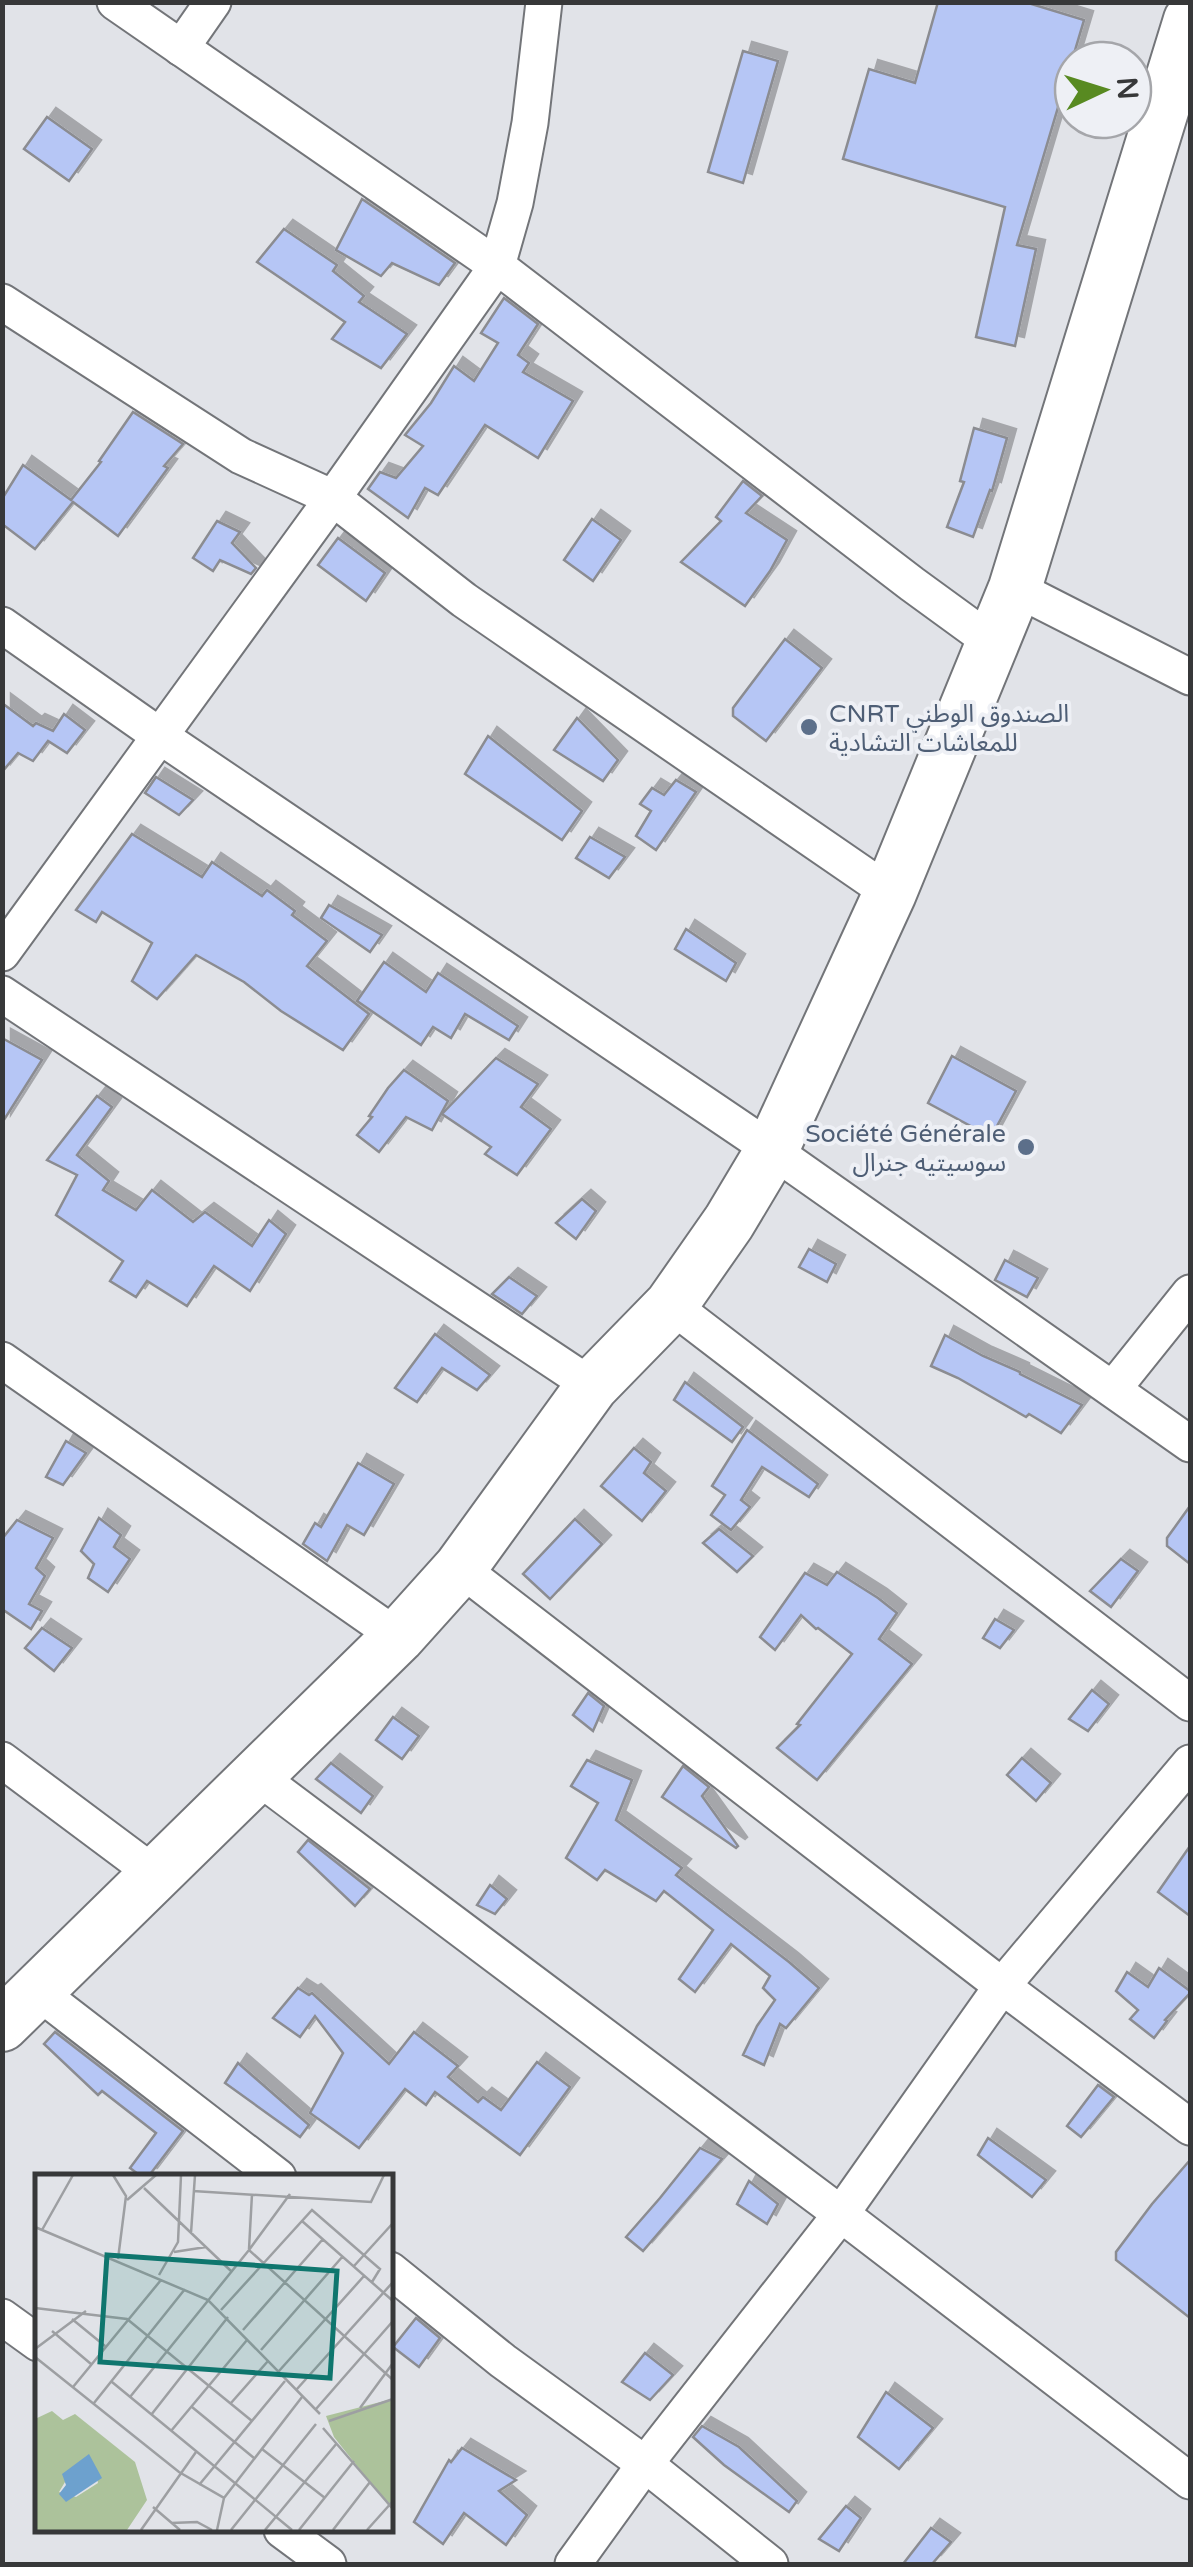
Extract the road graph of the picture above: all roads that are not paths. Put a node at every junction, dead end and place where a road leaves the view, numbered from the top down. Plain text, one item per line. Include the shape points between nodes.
1 (115, 2) edge
2 (213, 2) edge
3 (544, 2) edge
4 (1190, 20) edge
5 (181, 48) junction
6 (1176, 126) edge
7 (497, 266) junction
8 (2, 302) edge
9 (333, 498) junction
10 (1015, 588) junction
11 (2, 626) edge
12 (993, 642) junction
13 (1190, 677) edge
14 (160, 736) junction
15 (890, 892) junction
16 (2, 953) edge
17 (2, 994) edge
18 (772, 1150) junction
19 (1190, 1293) edge
20 (672, 1305) junction
21 (2, 1360) edge
22 (592, 1386) junction
23 (1113, 1388) junction
24 (1190, 1444) edge
25 (460, 1568) junction
26 (398, 1638) junction
27 (1190, 1703) edge
28 (2, 1760) edge
29 (1190, 1763) edge
30 (257, 1776) junction
31 (156, 1875) junction
32 (1002, 1986) junction
33 (20, 2008) edge
34 (1190, 2127) edge
35 (273, 2174) edge
36 (842, 2214) junction
37 (392, 2272) edge
38 (2, 2317) edge
39 (35, 2342) edge
40 (645, 2464) junction
41 (1190, 2481) edge
42 (285, 2532) edge
43 (328, 2564) edge
44 (573, 2564) edge
45 (770, 2564) edge

1 - 5 street
2 - 5 street
3 - 7 street via 530,122
4 - 6 highway
5 - 7 street
6 - 10 highway
7 - 9 street
7 - 12 street
8 - 9 street via 241,456
9 - 14 street
9 - 15 street via 464,600
10 - 12 highway
10 - 13 street
11 - 14 street
12 - 15 highway
14 - 16 street
14 - 18 street
15 - 18 highway
17 - 22 street
18 - 20 highway
18 - 23 street
19 - 23 street
20 - 22 highway
20 - 27 street
21 - 26 street
22 - 25 highway
23 - 24 street
25 - 26 highway
25 - 32 street
26 - 30 highway
28 - 31 street
29 - 32 street
30 - 31 highway
30 - 36 street
31 - 33 highway
32 - 34 street
32 - 36 street
33 - 35 street
36 - 40 street
36 - 41 street
37 - 40 street
38 - 39 street
40 - 44 street
40 - 45 street
42 - 43 street

